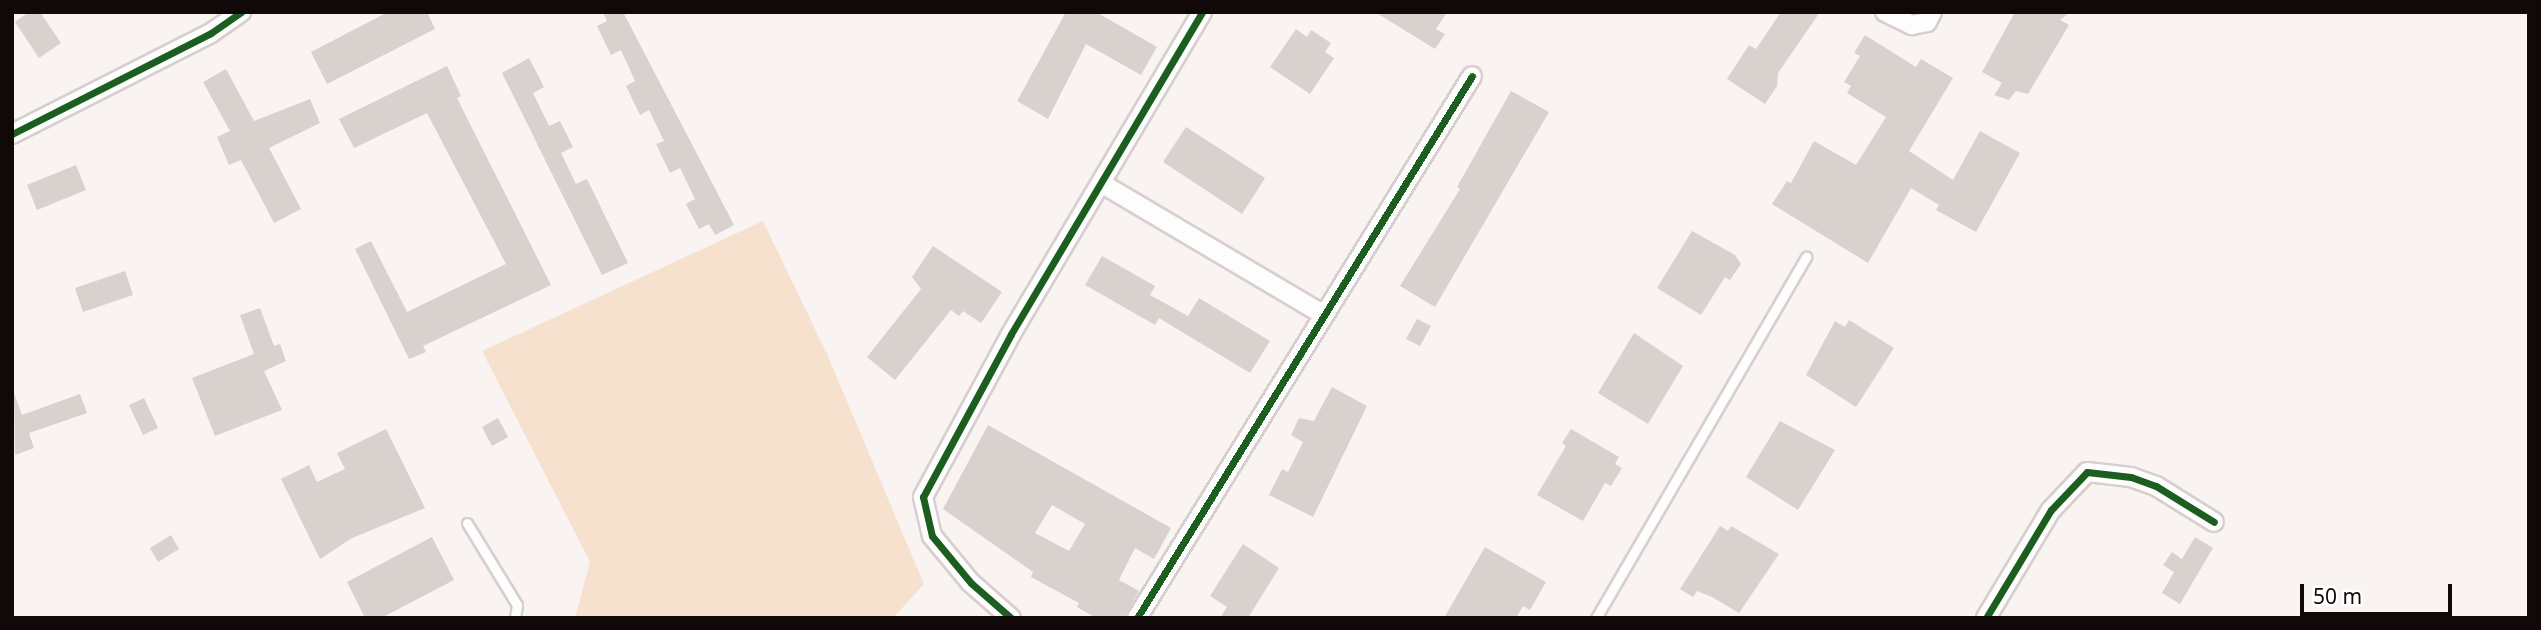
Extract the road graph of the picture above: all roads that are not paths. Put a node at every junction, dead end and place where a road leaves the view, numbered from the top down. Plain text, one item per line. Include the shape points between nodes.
1 (241, 12) edge
2 (1202, 12) edge
3 (1885, 12) edge
4 (1933, 12) edge
5 (1472, 76) dead end
6 (12, 134) edge
7 (1101, 183) junction
8 (1806, 257) dead end
9 (1324, 315) junction
10 (2214, 522) dead end
11 (467, 523) dead end
12 (515, 618) edge
13 (1011, 618) edge
14 (1137, 618) edge
15 (1596, 618) edge
16 (1986, 618) edge

1 - 6 street via 211,33
2 - 7 street
3 - 4 street via 1912,25 1927,22
5 - 9 street
7 - 9 street
7 - 13 street via 1011,334 923,497 932,536 971,583
8 - 15 lane
9 - 14 street
10 - 16 street via 2157,486 2131,477 2087,472 2051,510
11 - 12 lane via 517,605

